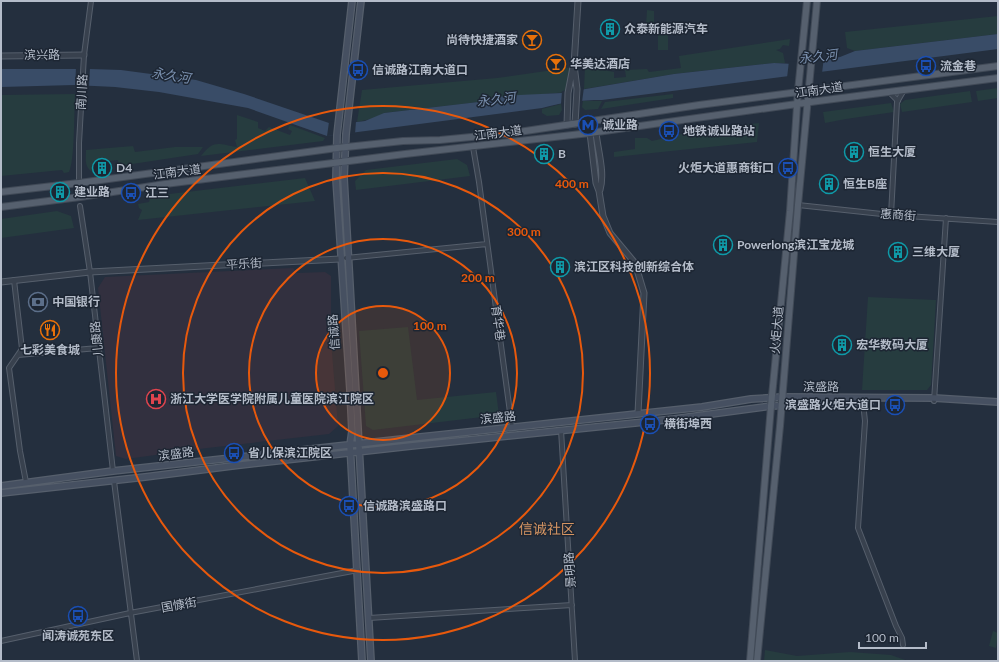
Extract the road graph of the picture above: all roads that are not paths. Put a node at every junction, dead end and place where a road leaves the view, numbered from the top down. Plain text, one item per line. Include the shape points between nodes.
1 (91, 1) edge
2 (352, 1) edge
3 (361, 1) edge
4 (578, 1) edge
5 (807, 1) edge
6 (817, 1) edge
7 (84, 55) junction
8 (1, 56) edge
9 (574, 65) junction
10 (998, 66) edge
11 (998, 78) edge
12 (808, 90) junction
13 (904, 90) junction
14 (798, 91) junction
15 (889, 92) junction
16 (898, 101) junction
17 (807, 103) junction
18 (797, 104) junction
19 (575, 124) junction
20 (567, 125) junction
21 (593, 133) junction
22 (345, 147) junction
23 (473, 147) junction
24 (337, 148) junction
25 (345, 162) junction
26 (336, 163) junction
27 (78, 183) junction
28 (1, 192) edge
29 (798, 205) junction
30 (80, 206) dead end
31 (1, 207) edge
32 (891, 215) junction
33 (946, 218) junction
34 (998, 222) edge
35 (487, 244) junction
36 (350, 258) junction
37 (340, 259) junction
38 (90, 272) junction
39 (14, 280) junction
40 (1, 282) edge
41 (98, 348) junction
42 (18, 355) junction
43 (772, 398) junction
44 (782, 398) junction
45 (934, 400) junction
46 (865, 402) junction
47 (998, 403) edge
48 (781, 405) junction
49 (771, 406) junction
50 (638, 413) junction
51 (512, 427) junction
52 (561, 430) junction
53 (359, 444) junction
54 (350, 445) junction
55 (360, 452) junction
56 (351, 453) junction
57 (113, 471) junction
58 (114, 481) junction
59 (26, 482) junction
60 (1, 486) edge
61 (1, 493) edge
62 (358, 570) junction
63 (572, 605) junction
64 (130, 613) junction
65 (369, 618) junction
66 (1, 641) edge
67 (904, 645) dead end
68 (137, 661) edge
69 (362, 661) edge
70 (372, 661) edge
71 (575, 661) edge
72 (750, 661) edge
73 (757, 661) edge

1 - 7 street, 南川路
2 - 24 main road, 信诚路
3 - 22 main road, 信诚路
4 - 9 street
5 - 14 main road, 火炬大道
6 - 12 main road, 火炬大道
7 - 8 street, 滨兴路
7 - 27 street, 南川路
9 - 19 street
9 - 20 street via 570,79
10 - 12 main road, 江南大道
11 - 13 main road, 江南大道
12 - 14 main road, 江南大道
12 - 17 main road, 火炬大道
13 - 15 main road, 江南大道
13 - 16 street
14 - 18 main road, 火炬大道
14 - 19 main road, 江南大道
15 - 16 street
15 - 17 main road, 江南大道
16 - 32 street
17 - 18 main road, 江南大道
17 - 29 main road, 火炬大道
18 - 21 main road, 江南大道
18 - 43 main road, 火炬大道 via 790,211
19 - 20 main road, 江南大道
20 - 22 main road, 江南大道 via 512,133
21 - 23 main road, 江南大道
21 - 50 street via 596,183 603,216 610,232 635,263 644,293
22 - 24 main road, 江南大道
22 - 25 main road, 信诚路
23 - 25 main road, 江南大道
23 - 35 street, 育华巷
24 - 26 main road, 信诚路
24 - 27 main road, 江南大道
25 - 26 main road, 江南大道
25 - 36 main road, 信诚路
26 - 31 main road, 江南大道
26 - 37 main road, 信诚路
27 - 28 main road, 江南大道
29 - 32 street, 惠商街
29 - 44 main road, 火炬大道
30 - 38 street, 儿康路
32 - 33 street, 惠商街
33 - 34 street, 惠商街
33 - 45 street
35 - 36 street, 平乐街
35 - 51 street, 育华巷
36 - 37 street, 平乐街
36 - 53 main road, 信诚路
37 - 38 street, 平乐街
37 - 54 main road, 信诚路 via 350,390
38 - 39 street, 平乐街
38 - 41 street, 儿康路
39 - 40 street, 平乐街
39 - 42 street via 22,349
41 - 42 street
41 - 57 street, 儿康路
42 - 59 street via 9,368
43 - 44 main road, 滨盛路
43 - 49 main road, 火炬大道
43 - 50 main road, 滨盛路
44 - 45 main road, 滨盛路
44 - 48 main road, 火炬大道
45 - 46 main road, 滨盛路
45 - 47 main road, 滨盛路
46 - 48 main road, 滨盛路
46 - 67 street via 858,528
48 - 49 main road, 滨盛路
48 - 73 main road, 火炬大道
49 - 52 main road, 滨盛路
49 - 72 main road, 火炬大道
50 - 51 main road, 滨盛路
51 - 53 main road, 滨盛路
52 - 55 main road, 滨盛路
52 - 63 street, 景明路
53 - 54 main road, 滨盛路
53 - 55 main road, 信诚路
54 - 56 main road, 信诚路
54 - 57 main road, 滨盛路
55 - 56 main road, 滨盛路
55 - 65 main road, 信诚路
56 - 58 main road, 滨盛路
56 - 62 main road, 信诚路
57 - 59 main road, 滨盛路
58 - 61 main road, 滨盛路
58 - 64 street
59 - 60 main road, 滨盛路
62 - 64 street, 国慷街
62 - 69 main road, 信诚路
63 - 65 street
63 - 71 street, 景明路
64 - 66 street, 国慷街
64 - 68 street
65 - 70 main road, 信诚路

